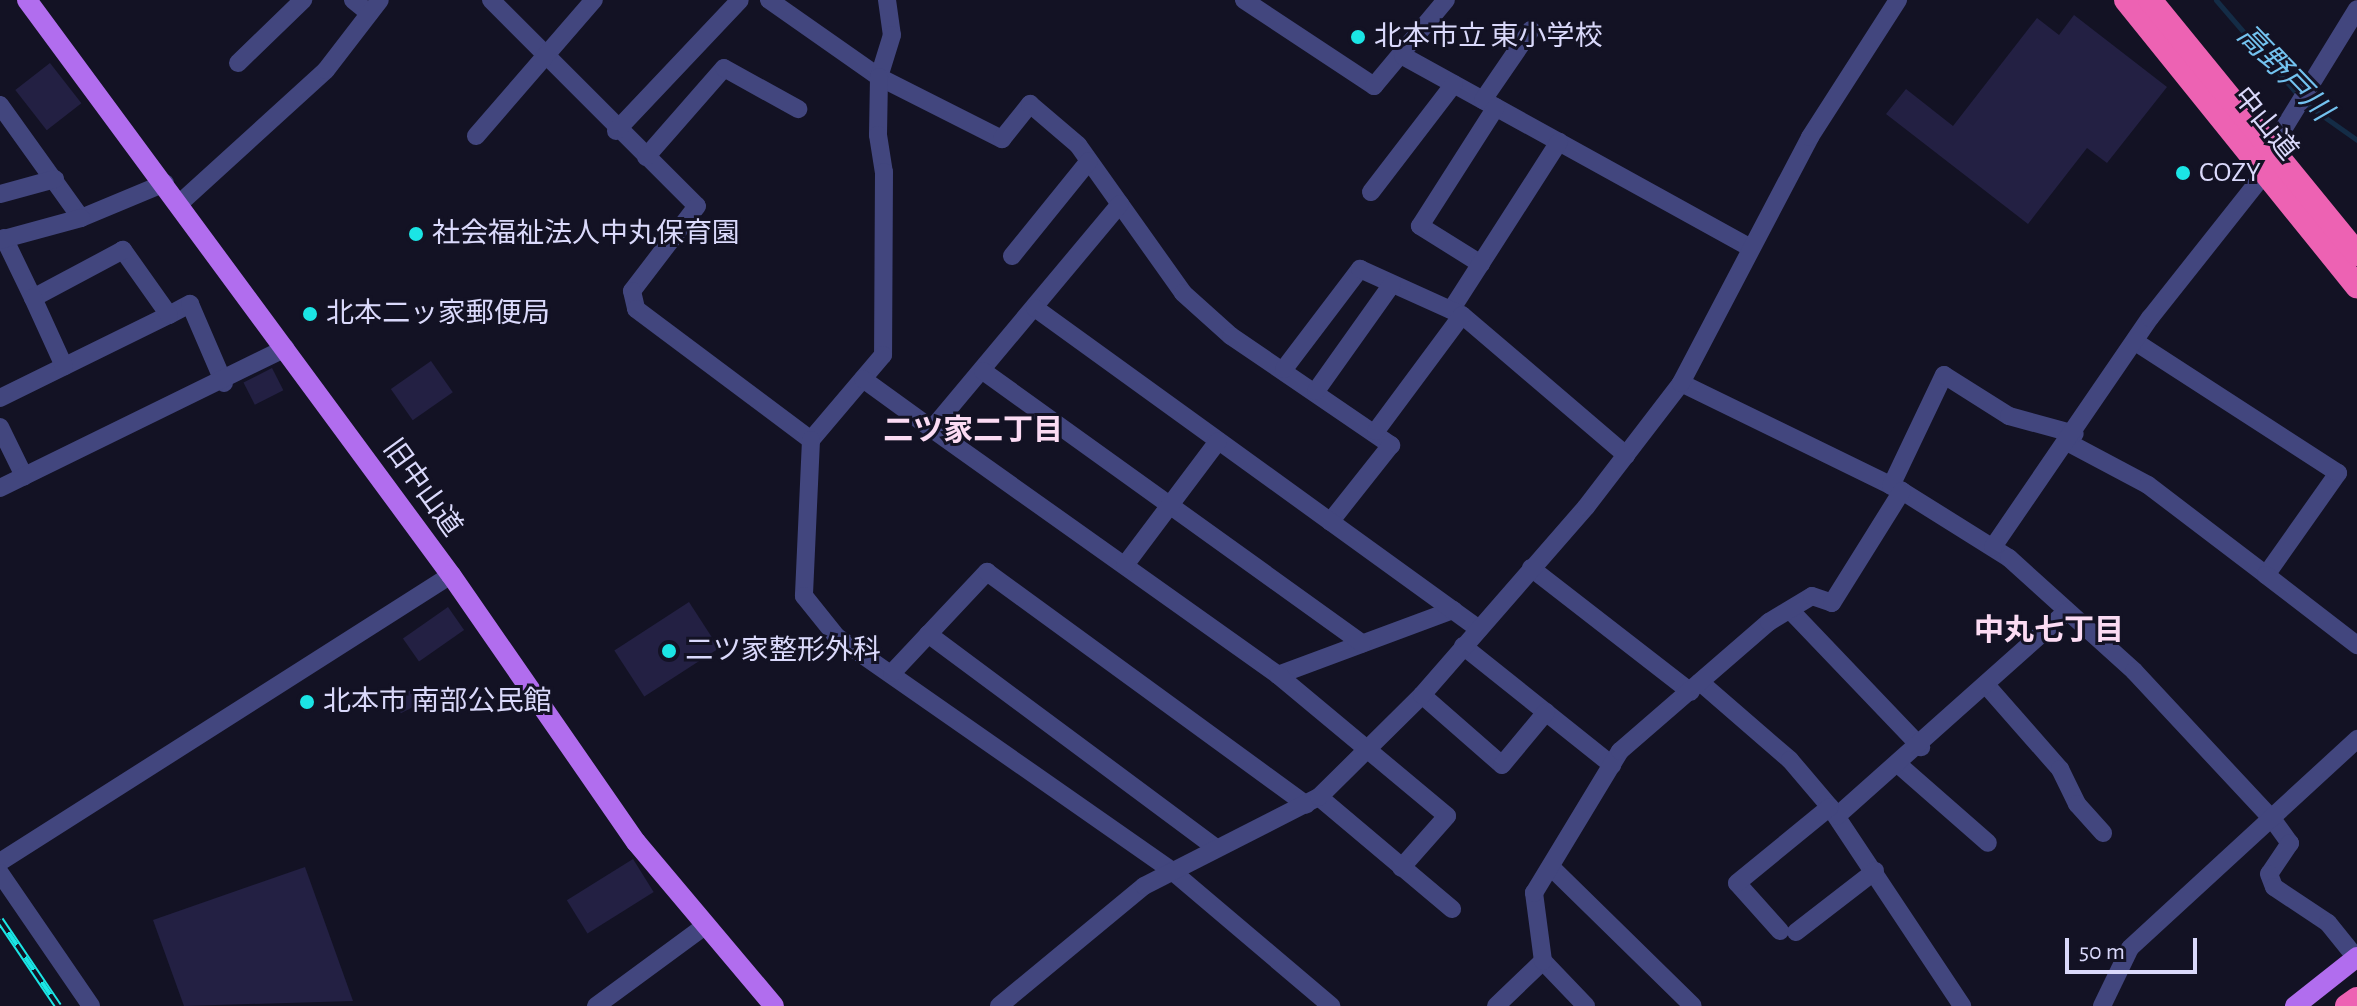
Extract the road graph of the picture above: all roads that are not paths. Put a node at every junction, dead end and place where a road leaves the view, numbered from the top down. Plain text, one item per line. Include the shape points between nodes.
1 (27, 0) edge
2 (303, 0) edge
3 (353, 0) edge
4 (491, 0) edge
5 (740, 0) edge
6 (769, 0) edge
7 (887, 0) edge
8 (1244, 0) edge
9 (1446, 0) edge
10 (1898, 0) edge
11 (2126, 0) edge
12 (2150, 0) edge
13 (590, 1) edge
14 (374, 7) edge
15 (2357, 9) edge
16 (1531, 30) dead end
17 (1403, 56) junction
18 (551, 58) junction
19 (238, 63) dead end
20 (879, 77) junction
21 (1454, 84) junction
22 (1489, 104) junction
23 (798, 109) dead end
24 (4, 115) edge
25 (616, 131) junction
26 (476, 136) dead end
27 (1559, 142) junction
28 (646, 157) junction
29 (1089, 161) junction
30 (2268, 161) junction
31 (55, 179) junction
32 (165, 183) junction
33 (1371, 192) dead end
34 (0, 194) edge
35 (180, 203) junction
36 (1120, 204) junction
37 (81, 218) junction
38 (2, 239) edge
39 (1751, 248) junction
40 (2357, 254) edge
41 (1012, 256) dead end
42 (1481, 264) junction
43 (1392, 284) junction
44 (2357, 286) edge
45 (33, 298) junction
46 (1035, 308) junction
47 (1457, 312) junction
48 (169, 315) junction
49 (2137, 343) junction
50 (286, 348) junction
51 (64, 366) junction
52 (1284, 369) junction
53 (983, 371) junction
54 (863, 379) junction
55 (224, 383) junction
56 (1681, 383) junction
57 (1316, 391) junction
58 (0, 398) edge
59 (0, 427) edge
60 (932, 429) junction
61 (1376, 431) junction
62 (2072, 439) junction
63 (811, 440) junction
64 (1218, 441) junction
65 (1626, 455) junction
66 (24, 476) junction
67 (0, 488) edge
68 (1896, 489) junction
69 (1172, 503) junction
70 (1330, 522) junction
71 (1993, 547) junction
72 (1125, 565) junction
73 (1531, 568) junction
74 (451, 575) junction
75 (2266, 575) junction
76 (1453, 610) junction
77 (1790, 610) junction
78 (2066, 612) junction
79 (1479, 629) junction
80 (928, 634) junction
81 (1362, 643) junction
82 (2357, 645) edge
83 (1463, 646) junction
84 (892, 673) junction
85 (1278, 675) junction
86 (1987, 686) junction
87 (1696, 687) junction
88 (1422, 695) junction
89 (1546, 712) junction
90 (2357, 739) edge
91 (1921, 747) junction
92 (1371, 749) junction
93 (1612, 765) junction
94 (1899, 765) junction
95 (1313, 801) junction
96 (1833, 812) junction
97 (2273, 820) junction
98 (2103, 833) dead end
99 (1988, 843) dead end
100 (1213, 846) junction
101 (0, 862) edge
102 (1401, 868) junction
103 (1554, 870) junction
104 (1172, 871) junction
105 (1875, 871) junction
106 (0, 873) edge
107 (1452, 909) dead end
108 (705, 926) junction
109 (2357, 958) edge
110 (1543, 961) junction
111 (2357, 999) edge
112 (1964, 1005) edge
113 (91, 1006) edge
114 (596, 1006) edge
115 (774, 1006) edge
116 (999, 1006) edge
117 (1331, 1006) edge
118 (1496, 1006) edge
119 (1586, 1006) edge
120 (1693, 1006) edge
121 (2102, 1006) edge
122 (2295, 1006) edge
123 (2347, 1006) edge

1 - 32 main road, 旧中山道
2 - 19 street
3 - 14 street
4 - 18 street
5 - 25 street
6 - 20 street
7 - 20 street via 892,35
8 - 17 street via 1374,86
9 - 17 street
10 - 39 street
11 - 30 highway, 中山道
12 - 30 highway, 中山道
13 - 18 street
14 - 35 street via 326,70
15 - 30 street
16 - 22 street
17 - 21 street
18 - 25 street
18 - 26 street
20 - 29 street via 1002,139 1030,104
20 - 54 street via 883,355
21 - 22 street
21 - 33 street
22 - 27 street
22 - 42 street via 1420,226
23 - 28 street via 724,68
24 - 31 street
25 - 28 street
27 - 39 street
27 - 42 street
28 - 63 street via 697,206 632,291 636,309
29 - 36 street
29 - 41 street
30 - 40 highway, 中山道
30 - 44 highway, 中山道
30 - 49 street
31 - 34 street
31 - 37 street
32 - 35 main road, 旧中山道
32 - 37 street
35 - 50 main road, 旧中山道
36 - 46 street
36 - 52 street via 1183,293
37 - 38 street
38 - 45 street
39 - 56 street
42 - 47 street
43 - 47 street
43 - 52 street via 1360,269
43 - 57 street
45 - 48 street via 123,250
45 - 51 street
46 - 53 street
46 - 64 street
47 - 61 street
47 - 65 street
48 - 51 street
48 - 55 street via 190,304
49 - 62 street
49 - 75 street via 2338,473
50 - 55 street
50 - 74 main road, 旧中山道
51 - 58 street
52 - 57 street
53 - 60 street
53 - 69 street
54 - 60 street
54 - 63 street
55 - 66 street
56 - 65 street
56 - 68 street
57 - 61 street
59 - 66 street
60 - 72 street
61 - 70 street via 1391,445
62 - 68 street via 2009,416 1944,375
62 - 71 street
62 - 75 street via 2148,485
63 - 84 street via 804,596 837,637
64 - 69 street
64 - 70 street
65 - 73 street
66 - 67 street
68 - 71 street
68 - 77 street via 1832,603 1812,596
69 - 72 street
69 - 81 street
70 - 76 street
71 - 78 street
72 - 85 street
73 - 79 street
73 - 87 street
74 - 101 street
74 - 108 main road, 旧中山道 via 636,842
75 - 82 street
76 - 79 street
76 - 81 street
77 - 87 street
77 - 91 street
78 - 86 street
78 - 97 street via 2134,671
79 - 83 street
80 - 84 street
80 - 95 street via 987,572
80 - 100 street
81 - 85 street
83 - 88 street
83 - 89 street
84 - 104 street
85 - 92 street
86 - 91 street
86 - 98 street via 2060,769 2077,804
87 - 93 street
87 - 96 street via 1790,760
88 - 89 street via 1502,765
88 - 92 street
89 - 93 street
90 - 97 street
91 - 94 street
92 - 95 street
92 - 102 street via 1447,816
93 - 103 street
94 - 96 street
94 - 99 street
95 - 100 street
95 - 102 street
96 - 105 street
96 - 105 street via 1737,883 1788,932
97 - 109 street via 2290,843 2269,874 2274,887 2328,923
97 - 121 street via 2130,948
100 - 104 street
102 - 107 street
103 - 110 street via 1534,893
103 - 120 street
104 - 116 street
104 - 117 street
105 - 112 street
106 - 113 street
108 - 114 street
108 - 115 main road, 旧中山道
109 - 122 main road
110 - 118 street
110 - 119 street
111 - 123 highway

